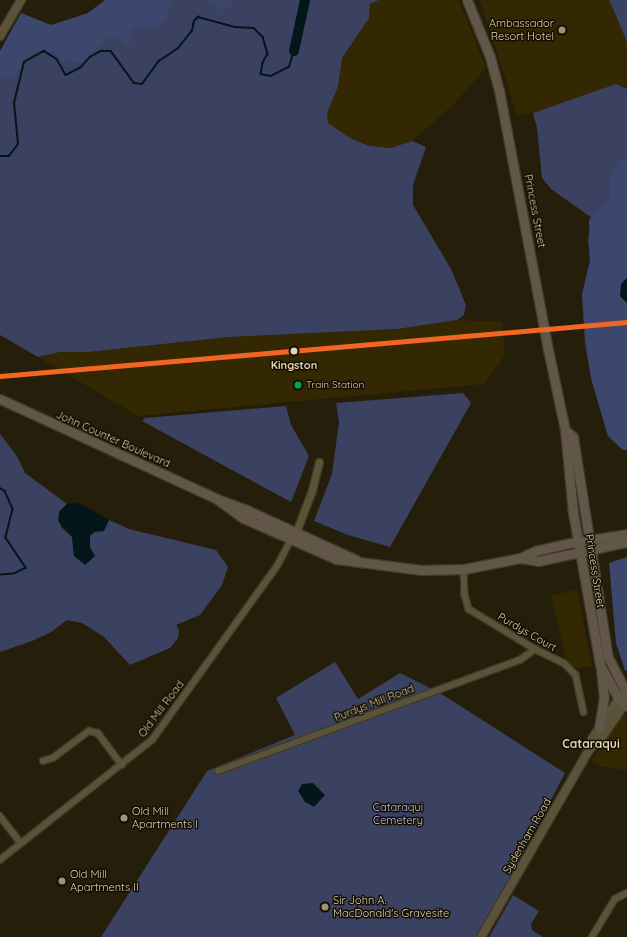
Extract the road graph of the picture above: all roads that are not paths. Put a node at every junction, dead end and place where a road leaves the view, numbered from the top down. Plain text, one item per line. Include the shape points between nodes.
1 (21, 0) edge
2 (467, 0) edge
3 (0, 36) edge
4 (0, 399) edge
5 (565, 430) junction
6 (319, 462) dead end
7 (627, 534) edge
8 (294, 536) junction
9 (591, 539) junction
10 (578, 541) junction
11 (627, 542) edge
12 (592, 550) junction
13 (581, 553) junction
14 (520, 558) junction
15 (464, 569) junction
16 (534, 649) junction
17 (600, 665) junction
18 (625, 699) edge
19 (584, 712) dead end
20 (599, 728) junction
21 (592, 746) junction
22 (43, 761) dead end
23 (122, 765) junction
24 (218, 771) dead end
25 (0, 816) edge
26 (20, 842) junction
27 (0, 860) edge
28 (627, 893) edge
29 (481, 937) edge
30 (592, 937) edge

1 - 3 main road
2 - 5 main road, Princess Street via 490,57 499,90
4 - 8 main road, John Counter Boulevard via 217,500 243,518
5 - 9 main road, Princess Street via 573,437
5 - 10 main road, Princess Street via 566,457
6 - 8 street via 312,490
7 - 9 main road, John Counter Boulevard
8 - 15 main road, John Counter Boulevard via 336,559 421,570
8 - 23 street, Old Mill Road via 277,566 156,736
9 - 10 main road, John Counter Boulevard
9 - 12 main road, Princess Street
10 - 13 main road, Princess Street
10 - 14 main road, John Counter Boulevard via 535,551
11 - 12 main road, John Counter Boulevard
12 - 13 main road, John Counter Boulevard
12 - 18 main road, Princess Street via 608,657
13 - 14 main road, John Counter Boulevard via 538,561
13 - 17 main road, Princess Street
14 - 15 main road, John Counter Boulevard
15 - 16 street, Purdys Court via 465,595 469,609
16 - 19 street, Purdys Court via 564,663 576,674
16 - 24 street, Purdys Mill Road via 520,660
17 - 18 main road, Princess Street
17 - 20 main road via 604,698
18 - 20 main road, Sydenham Road
18 - 21 main road, Sydenham Road via 598,743
20 - 21 main road, Sydenham Road via 592,739
21 - 29 main road, Sydenham Road
22 - 23 street via 53,758 89,731 98,733
23 - 26 street, Old Mill Road
25 - 26 street
26 - 27 street, Old Mill Road
28 - 30 street via 615,899

